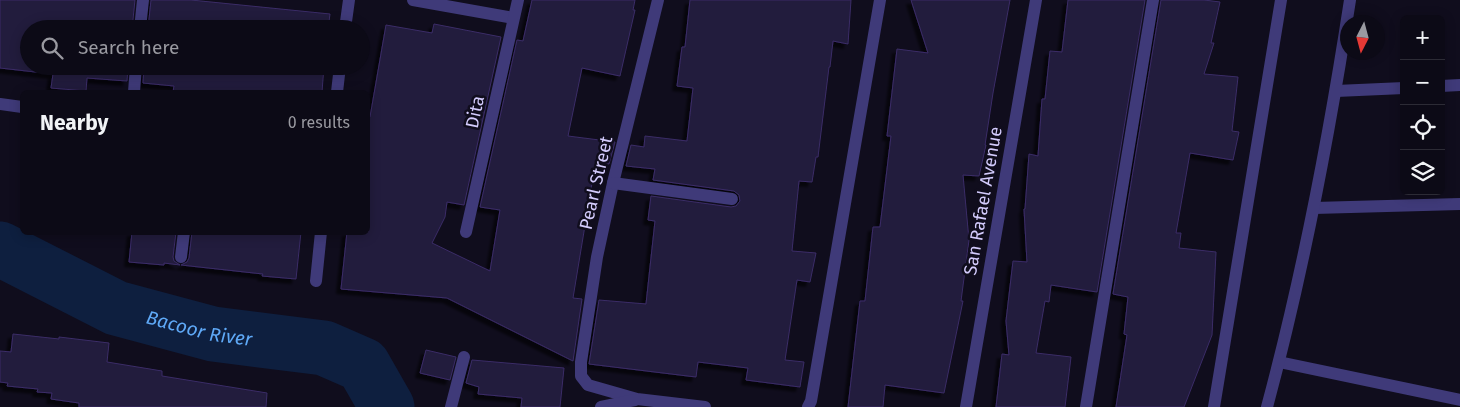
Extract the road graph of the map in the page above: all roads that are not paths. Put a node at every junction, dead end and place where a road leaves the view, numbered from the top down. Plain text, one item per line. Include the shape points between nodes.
1 (143, 0) edge
2 (349, 0) edge
3 (413, 0) edge
4 (518, 0) edge
5 (658, 0) edge
6 (880, 0) edge
7 (1036, 0) edge
8 (1154, 0) edge
9 (1281, 0) edge
10 (1350, 0) edge
11 (513, 18) junction
12 (141, 20) edge
13 (346, 20) edge
14 (135, 75) edge
15 (339, 75) edge
16 (1460, 85) edge
17 (1445, 86) edge
18 (1400, 88) edge
19 (134, 90) edge
20 (337, 90) edge
21 (1336, 90) junction
22 (0, 104) edge
23 (20, 106) edge
24 (613, 183) junction
25 (732, 199) dead end
26 (1460, 204) edge
27 (1314, 208) junction
28 (466, 232) dead end
29 (184, 235) edge
30 (321, 235) edge
31 (181, 256) dead end
32 (316, 281) dead end
33 (464, 357) dead end
34 (1279, 362) junction
35 (637, 399) junction
36 (1460, 400) edge
37 (451, 407) edge
38 (601, 407) edge
39 (706, 407) edge
40 (808, 407) edge
41 (966, 407) edge
42 (1086, 407) edge
43 (1214, 407) edge
44 (1267, 407) edge

1 - 12 street
2 - 13 street
3 - 11 street
4 - 11 street, Dita
5 - 24 street, Pearl Street
6 - 40 street
7 - 41 street, San Rafael Avenue
8 - 42 street
9 - 43 street
10 - 21 street
11 - 28 street, Dita
14 - 19 street
15 - 20 street
16 - 17 street
18 - 21 street
21 - 27 street
22 - 23 street
24 - 25 street
24 - 35 street, Pearl Street via 597,257 581,376 588,385
26 - 27 street
27 - 34 street
29 - 31 street
30 - 32 street
33 - 37 street
34 - 36 street
34 - 44 street
35 - 38 street
35 - 39 street

